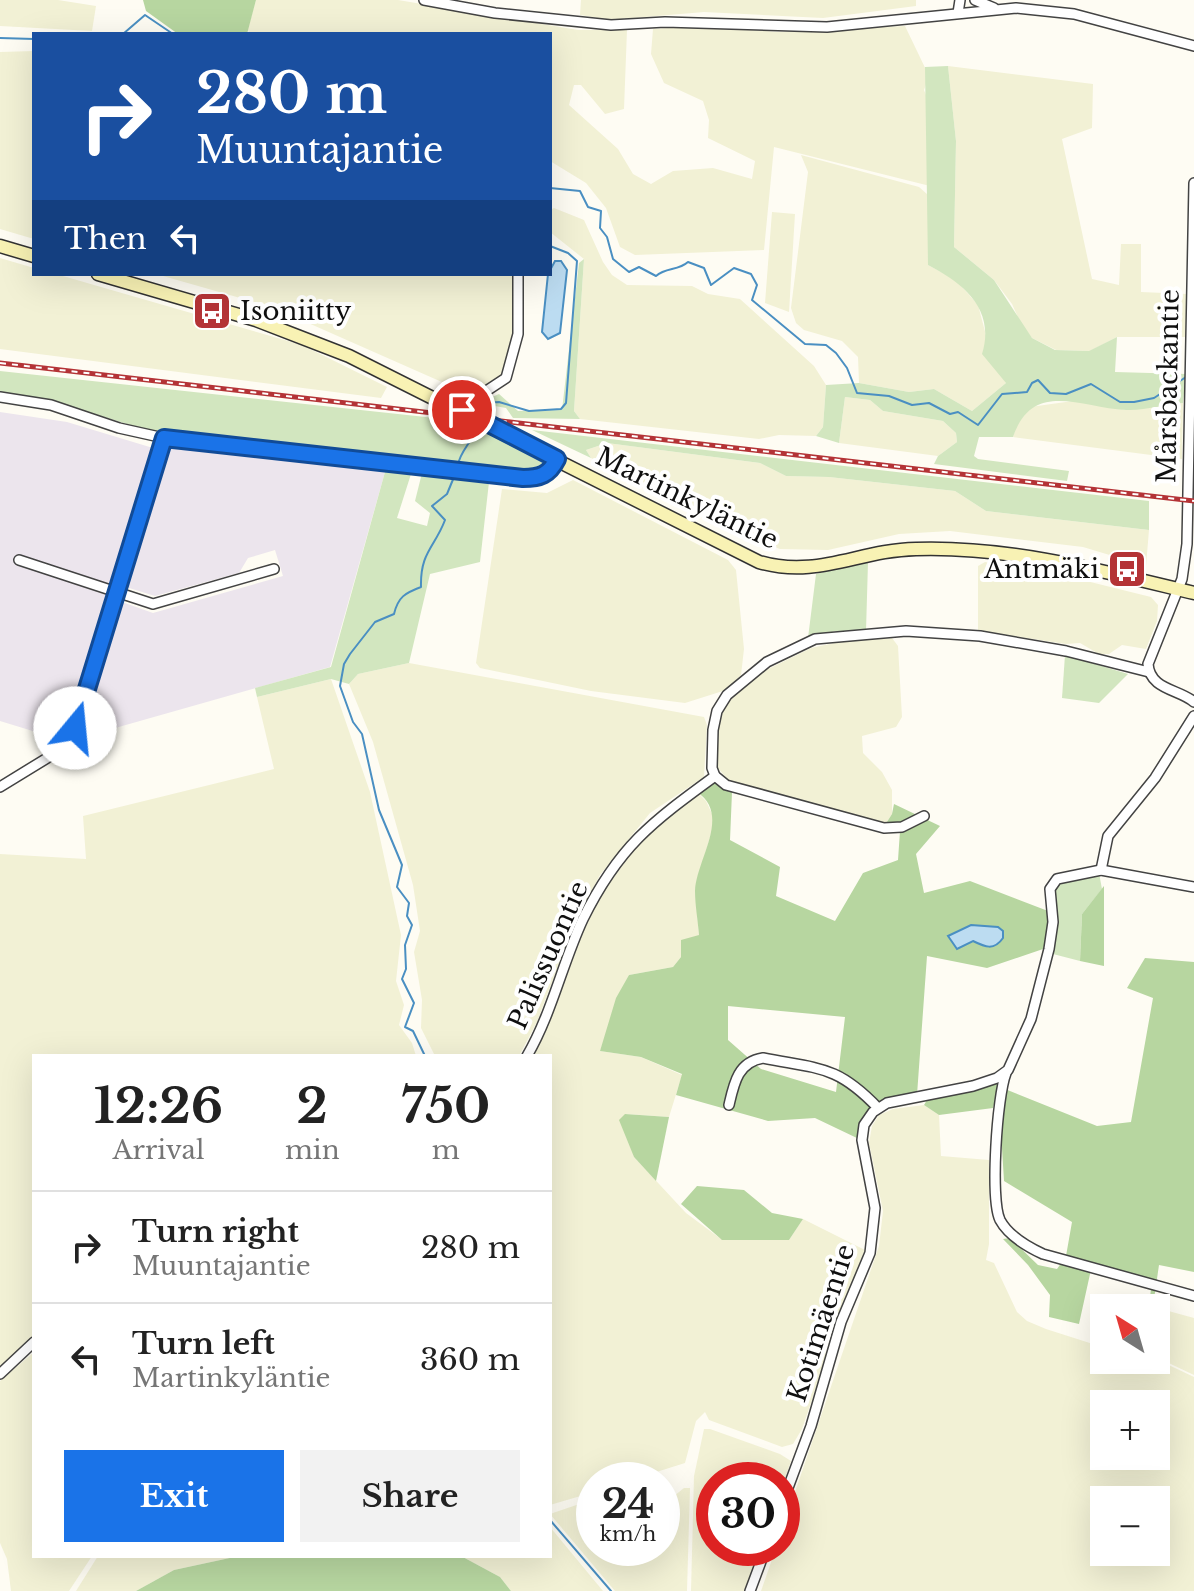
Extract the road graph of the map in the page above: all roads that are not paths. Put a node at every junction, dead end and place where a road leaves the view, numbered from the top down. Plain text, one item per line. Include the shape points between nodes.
1 (424, 0) edge
2 (960, 0) edge
3 (975, 0) edge
4 (996, 8) junction
5 (958, 13) junction
6 (1194, 46) edge
7 (1194, 183) edge
8 (0, 246) edge
9 (32, 255) edge
10 (105, 276) edge
11 (518, 276) edge
12 (0, 397) edge
13 (462, 410) junction
14 (164, 438) junction
15 (557, 459) junction
16 (19, 560) dead end
17 (274, 569) dead end
18 (1178, 589) junction
19 (117, 592) junction
20 (1194, 593) edge
21 (1149, 672) junction
22 (1194, 702) edge
23 (1194, 716) edge
24 (715, 776) junction
25 (0, 787) edge
26 (924, 816) dead end
27 (1101, 870) junction
28 (1194, 887) edge
29 (528, 1054) edge
30 (1008, 1070) junction
31 (729, 1105) dead end
32 (878, 1108) junction
33 (1194, 1296) edge
34 (32, 1344) edge
35 (0, 1374) edge
36 (798, 1462) edge
37 (759, 1566) edge
38 (750, 1591) edge

1 - 5 street via 611,25 827,27
2 - 5 street
3 - 4 street
4 - 5 street
4 - 6 street via 1074,14
7 - 18 street, Mårsbackantie via 1187,544
8 - 9 street
10 - 13 street, Martinkyläntie via 287,330
11 - 13 street via 518,334 506,378
12 - 14 street via 51,405
13 - 15 street, Martinkyläntie
14 - 15 street via 523,478 543,476
14 - 19 street
15 - 18 street, Martinkyläntie via 745,556 778,567 815,568 891,551 951,549 1058,562
16 - 19 street
17 - 19 street via 153,604
18 - 20 street, Martinkyläntie
18 - 21 street
19 - 25 street via 71,737 57,752
21 - 22 street via 1158,684
21 - 24 street via 980,636 906,631 815,639 767,662 727,695 713,730
23 - 27 street via 1155,778 1108,836
24 - 26 street via 726,785 865,825 902,827
24 - 29 street, Palissuontie via 648,825 606,879 582,921
27 - 28 street
27 - 30 street via 1052,883 1049,949 1031,1019
30 - 32 street via 973,1086
30 - 33 street via 997,1115 1000,1221 1043,1254
31 - 32 street via 742,1068 763,1058 835,1072
32 - 36 street, Kotimäentie via 862,1131 875,1208 870,1253 841,1322
34 - 35 street
37 - 38 street

